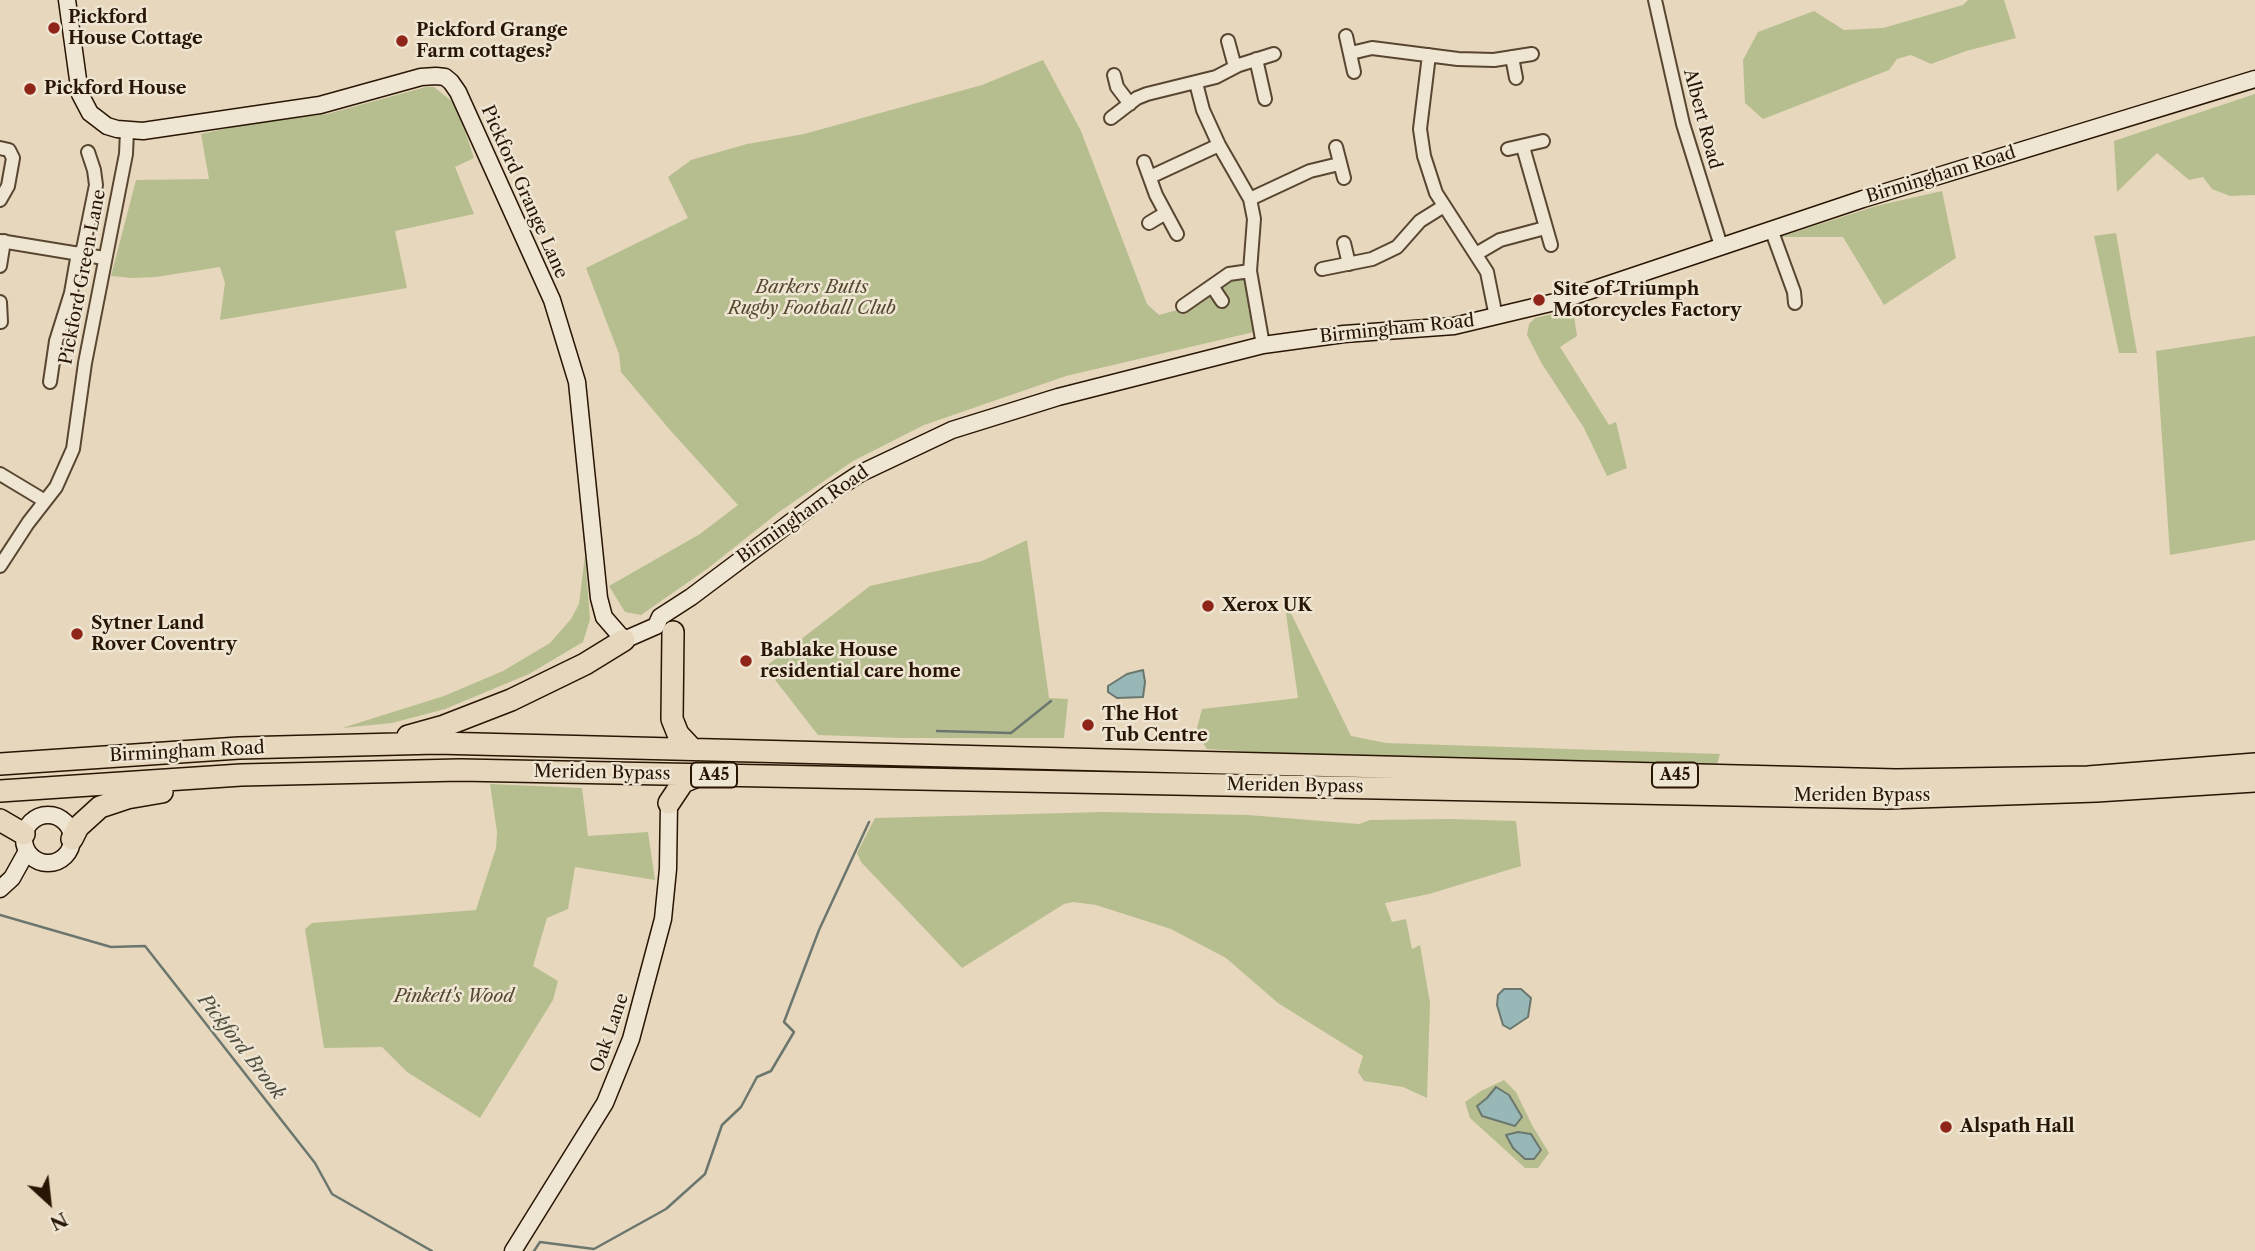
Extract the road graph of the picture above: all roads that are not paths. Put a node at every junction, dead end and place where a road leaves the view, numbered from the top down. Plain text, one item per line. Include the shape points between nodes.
1 (67, 0) edge
2 (1655, 0) edge
3 (1346, 36) dead end
4 (1228, 41) dead end
5 (1351, 53) junction
6 (1275, 54) dead end
7 (1532, 54) dead end
8 (1429, 55) junction
9 (1512, 57) junction
10 (1256, 59) junction
11 (1235, 67) junction
12 (1354, 72) dead end
13 (1114, 75) dead end
14 (1516, 79) dead end
15 (2255, 79) edge
16 (1196, 83) junction
17 (1265, 99) dead end
18 (1130, 103) junction
19 (1111, 118) dead end
20 (127, 131) junction
21 (1543, 141) dead end
22 (1219, 145) junction
23 (1336, 147) dead end
24 (1523, 147) junction
25 (0, 148) edge
26 (1508, 149) dead end
27 (88, 152) dead end
28 (1144, 162) dead end
29 (1339, 164) junction
30 (1150, 177) junction
31 (1344, 178) dead end
32 (1250, 199) junction
33 (0, 200) edge
34 (1444, 206) junction
35 (1164, 214) junction
36 (1149, 223) dead end
37 (1545, 228) junction
38 (1771, 229) junction
39 (1177, 234) dead end
40 (2, 241) edge
41 (1343, 243) dead end
42 (1551, 244) dead end
43 (1721, 246) junction
44 (80, 254) junction
45 (1476, 254) junction
46 (104, 258) junction
47 (1349, 264) junction
48 (0, 266) edge
49 (1322, 270) dead end
50 (1250, 271) junction
51 (1212, 286) junction
52 (1222, 301) dead end
53 (0, 302) edge
54 (1795, 303) dead end
55 (1182, 306) dead end
56 (1496, 317) junction
57 (1, 322) edge
58 (1263, 345) junction
59 (50, 382) dead end
60 (0, 474) edge
61 (45, 501) junction
62 (0, 566) edge
63 (667, 623) junction
64 (624, 640) junction
65 (375, 744) junction
66 (692, 749) junction
67 (0, 764) edge
68 (2255, 764) edge
69 (334, 772) joint
70 (310, 773) junction
71 (649, 774) junction
72 (700, 775) junction
73 (2251, 783) edge
74 (0, 791) edge
75 (669, 803) junction
76 (0, 820) edge
77 (72, 839) junction
78 (25, 842) junction
79 (46, 863) junction
80 (6, 883) edge
81 (513, 1251) edge

1 - 20 street via 80,94 98,120
2 - 43 street, Albert Road via 1683,124
3 - 5 street
4 - 11 street
5 - 8 street via 1372,48
5 - 12 street
6 - 10 street
7 - 9 street
8 - 9 street
8 - 34 street via 1420,129 1424,156
9 - 14 street
10 - 11 street
10 - 17 street
11 - 16 street
13 - 18 street
15 - 38 street, Birmingham Road
16 - 18 street via 1147,94
16 - 22 street
18 - 19 street
20 - 46 street, Pickford Green Lane
20 - 64 street, Pickford Grange Lane via 320,105 421,77 445,77 451,82 556,313 577,382 599,598 604,617
21 - 24 street
22 - 30 street
22 - 32 street
23 - 29 street
24 - 26 street
24 - 37 street
25 - 33 street via 9,150 13,158 8,186
27 - 44 street via 96,185
28 - 30 street
29 - 31 street
29 - 32 street via 1310,171
30 - 35 street
32 - 50 street via 1254,219
34 - 45 street
34 - 47 street via 1420,221 1397,247
35 - 36 street
35 - 39 street
37 - 42 street
37 - 45 street via 1500,240
38 - 43 street, Birmingham Road
38 - 54 street
40 - 44 street
40 - 48 street
41 - 47 street
43 - 56 street, Birmingham Road via 1603,287
44 - 46 street
44 - 59 street
45 - 56 street via 1487,272
46 - 61 street, Pickford Green Lane via 73,449
47 - 49 street
50 - 51 street via 1229,274
50 - 58 street
51 - 52 street
51 - 55 street
53 - 57 street
56 - 58 street, Birmingham Road via 1454,326
58 - 63 street, Birmingham Road via 1002,413 916,446 827,495 691,597
60 - 61 street
61 - 62 street, Pickford Green Lane
63 - 64 street, Birmingham Road
63 - 66 highway, A45 via 672,719
64 - 65 highway, A45 via 545,685 484,712
65 - 66 highway, Meriden Bypass / A45
65 - 67 highway, Birmingham Road / A45
66 - 68 highway, Meriden Bypass / A45 via 1896,780 2088,777
69 - 70 highway, Birmingham Road / A45
69 - 71 highway, Meriden Bypass / A45
70 - 74 highway, Birmingham Road / A45
70 - 77 highway via 111,802 84,820
71 - 72 highway, Meriden Bypass / A45
71 - 75 highway
72 - 73 highway, Meriden Bypass / A45 via 1888,798
72 - 75 highway via 683,782
75 - 81 street, Oak Lane via 663,919 631,1040 605,1103
76 - 78 highway
77 - 78 street via 62,819 47,814 32,820
77 - 79 street via 61,859
78 - 79 street via 32,857
78 - 80 street
79 - 80 street

